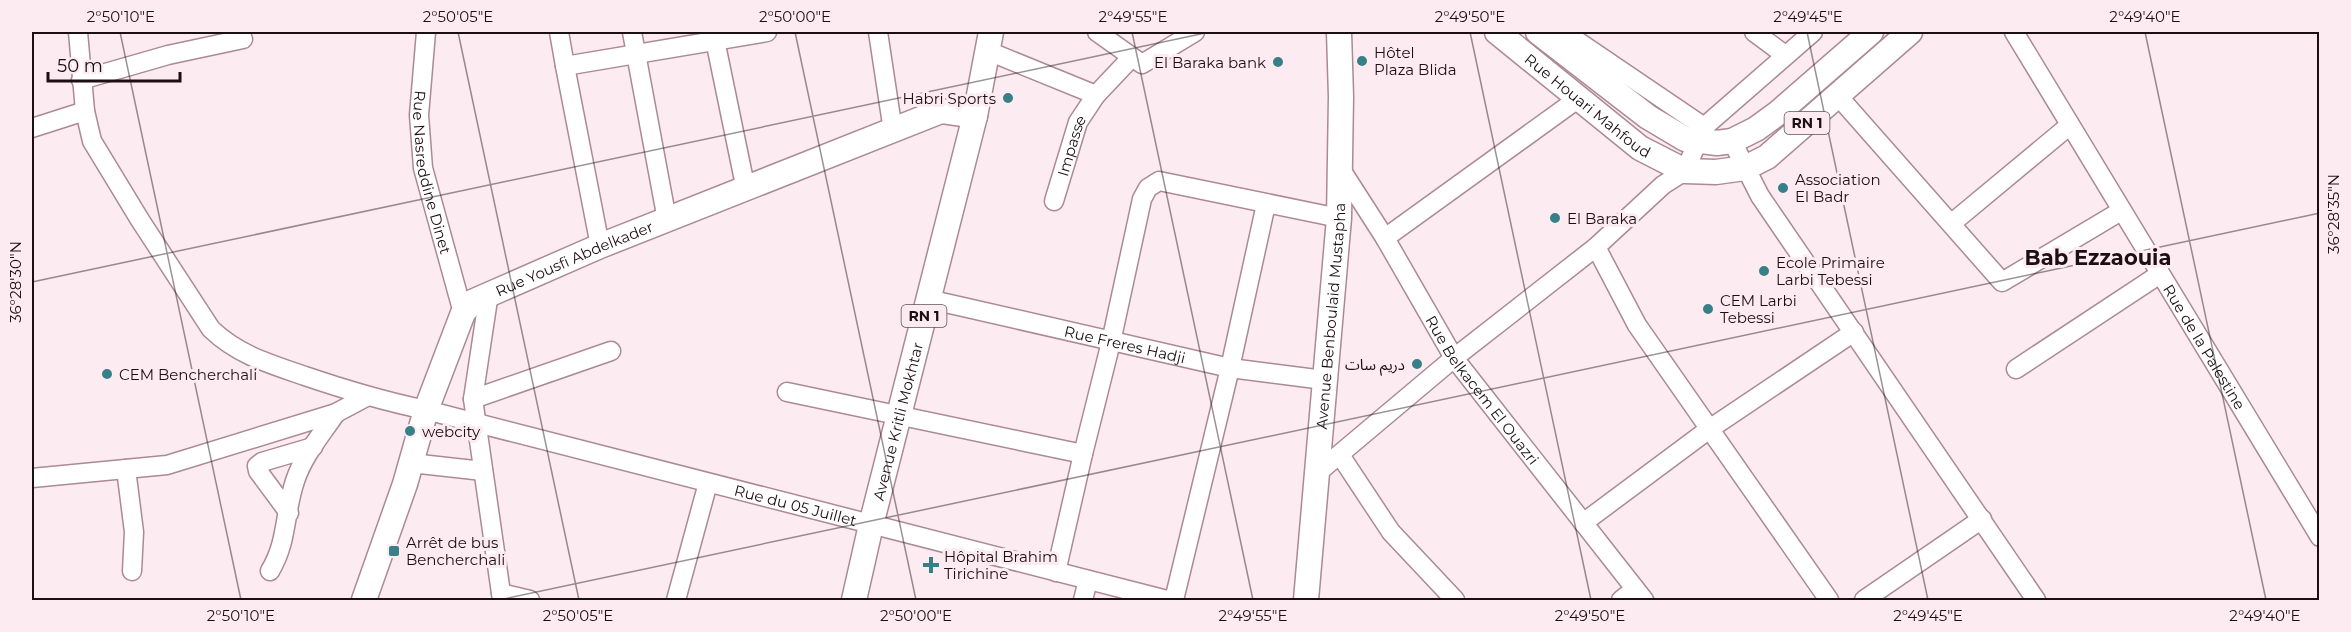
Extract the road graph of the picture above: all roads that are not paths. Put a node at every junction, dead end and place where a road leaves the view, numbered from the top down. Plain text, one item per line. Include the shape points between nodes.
1 (78, 32) edge
2 (426, 32) edge
3 (559, 32) edge
4 (632, 32) edge
5 (760, 32) edge
6 (878, 32) edge
7 (1097, 32) edge
8 (1195, 32) edge
9 (1339, 32) edge
10 (1497, 32) edge
11 (1547, 32) edge
12 (1754, 32) edge
13 (1813, 32) edge
14 (1870, 32) edge
15 (1910, 32) edge
16 (2014, 32) edge
17 (691, 38) edge
18 (243, 39) dead end
19 (715, 40) junction
20 (989, 41) edge
21 (1521, 51) junction
22 (636, 53) junction
23 (1785, 56) junction
24 (1131, 58) junction
25 (565, 66) junction
26 (81, 80) junction
27 (1096, 94) junction
28 (1838, 96) junction
29 (1579, 98) junction
30 (85, 111) junction
31 (975, 116) junction
32 (2070, 125) junction
33 (32, 128) edge
34 (893, 131) junction
35 (1701, 134) junction
36 (1732, 141) junction
37 (1340, 168) junction
38 (1745, 168) junction
39 (1685, 171) junction
40 (746, 190) junction
41 (1054, 201) dead end
42 (1266, 204) junction
43 (2121, 211) junction
44 (1339, 218) junction
45 (667, 220) junction
46 (1952, 223) junction
47 (1385, 238) junction
48 (600, 246) junction
49 (1596, 247) junction
50 (2160, 274) junction
51 (489, 294) junction
52 (928, 299) junction
53 (463, 313) junction
54 (1854, 332) junction
55 (1111, 342) junction
56 (611, 351) dead end
57 (1454, 358) junction
58 (1230, 368) junction
59 (2016, 369) dead end
60 (1324, 380) junction
61 (787, 392) dead end
62 (366, 397) junction
63 (473, 399) junction
64 (426, 410) junction
65 (336, 413) junction
66 (900, 417) junction
67 (476, 423) junction
68 (1708, 430) junction
69 (313, 447) junction
70 (1083, 454) junction
71 (1340, 455) junction
72 (411, 463) junction
73 (126, 469) junction
74 (483, 471) junction
75 (1316, 474) junction
76 (32, 478) edge
77 (708, 483) junction
78 (289, 513) junction
79 (1982, 519) junction
80 (1583, 524) junction
81 (871, 525) junction
82 (2319, 537) edge
83 (132, 571) dead end
84 (270, 571) dead end
85 (1056, 572) junction
86 (1088, 580) junction
87 (502, 597) edge
88 (1633, 597) edge
89 (364, 600) edge
90 (530, 600) edge
91 (676, 600) edge
92 (854, 600) edge
93 (1083, 600) edge
94 (1167, 600) edge
95 (1174, 600) edge
96 (1306, 600) edge
97 (1455, 600) edge
98 (1829, 600) edge
99 (1864, 600) edge
100 (2036, 600) edge

1 - 26 street, Rue du 05 Juillet
2 - 53 street, Rue Nasreddine Dinet via 419,115 423,168
3 - 25 street
4 - 22 street
5 - 19 street
6 - 34 street
7 - 24 street
8 - 24 street via 1142,64
9 - 37 main road, Avenue Benboulaid Mustapha
10 - 21 main road, Rue Houari Mahfoud / RN 1
11 - 21 street
11 - 35 main road, Rue Houari Mahfoud / RN 1 via 1648,117 1685,139
12 - 23 street
13 - 23 street
14 - 36 main road, RN 1 via 1778,113
15 - 28 main road, RN 1
16 - 32 street, Rue de la Palestine
17 - 19 street
17 - 22 street
18 - 26 street
19 - 40 street
20 - 27 street
20 - 31 main road, Avenue Kritli Mokhtar / RN 1
21 - 29 main road, Rue Houari Mahfoud / RN 1
22 - 25 street
22 - 45 street
23 - 35 street
24 - 27 street, Impasse
25 - 48 street
26 - 30 street, Rue du 05 Juillet
27 - 41 street, Impasse via 1078,122
28 - 38 main road, RN 1 via 1767,157
28 - 46 street
29 - 39 main road, Rue Houari Mahfoud / RN 1 via 1640,148
29 - 47 street
30 - 33 street
30 - 62 street, Rue du 05 Juillet via 93,141 211,329 225,343 250,357
31 - 34 main road, Rue Yousfi Abdelkader via 941,111
31 - 52 main road, Avenue Kritli Mokhtar / RN 1
32 - 43 street, Rue de la Palestine
32 - 46 street
34 - 40 main road, Rue Yousfi Abdelkader
35 - 36 main road, RN 1 via 1717,143
35 - 39 street
36 - 38 street
37 - 44 main road, Avenue Benboulaid Mustapha
37 - 47 street, Rue Belkacem El Ouazri
38 - 39 main road, RN 1
38 - 54 street via 1760,196
39 - 49 street via 1663,185
40 - 45 main road, Rue Yousfi Abdelkader
42 - 44 street
42 - 55 street via 1159,181 1148,188 1142,199
42 - 58 street
43 - 46 street via 2002,282
43 - 50 street, Rue de la Palestine
44 - 60 main road, Avenue Benboulaid Mustapha
45 - 48 main road, Rue Yousfi Abdelkader
47 - 57 street, Rue Belkacem El Ouazri
48 - 51 main road, Rue Yousfi Abdelkader
49 - 57 street
49 - 68 street via 1637,325
50 - 59 street
50 - 82 street, Rue de la Palestine
51 - 53 main road, Rue Yousfi Abdelkader via 472,302
51 - 63 street
52 - 55 street, Rue Freres Hadji
52 - 66 main road, Avenue Kritli Mokhtar / RN 1
53 - 64 main road
54 - 68 street
54 - 79 street
55 - 58 street, Rue Freres Hadji
55 - 70 street
56 - 63 street
57 - 71 street
57 - 80 street, Rue Belkacem El Ouazri
58 - 60 street, Rue Freres Hadji
58 - 95 street
60 - 75 main road, Avenue Benboulaid Mustapha
61 - 66 street
62 - 64 street, Rue du 05 Juillet
62 - 65 street
63 - 67 street
64 - 67 street, Rue du 05 Juillet
64 - 72 main road
65 - 69 street
65 - 73 street via 167,465
66 - 70 street
66 - 81 main road, Avenue Kritli Mokhtar / RN 1
67 - 74 street
67 - 77 street, Rue du 05 Juillet
68 - 80 street
68 - 98 street
69 - 78 street via 297,474
69 - 78 street via 257,466
70 - 85 street
71 - 75 street
71 - 97 street via 1391,532
72 - 74 street
72 - 89 main road
73 - 76 street
73 - 83 street via 134,532
74 - 87 street
75 - 96 main road, Avenue Benboulaid Mustapha
77 - 81 street, Rue du 05 Juillet
77 - 91 street
78 - 84 street via 279,556
79 - 99 street
79 - 100 street
80 - 88 street, Rue Belkacem El Ouazri
81 - 85 street, Rue du 05 Juillet
81 - 92 main road, Avenue Kritli Mokhtar / RN 1
85 - 86 street, Rue du 05 Juillet
86 - 93 street
86 - 94 street, Rue du 05 Juillet
87 - 90 street

